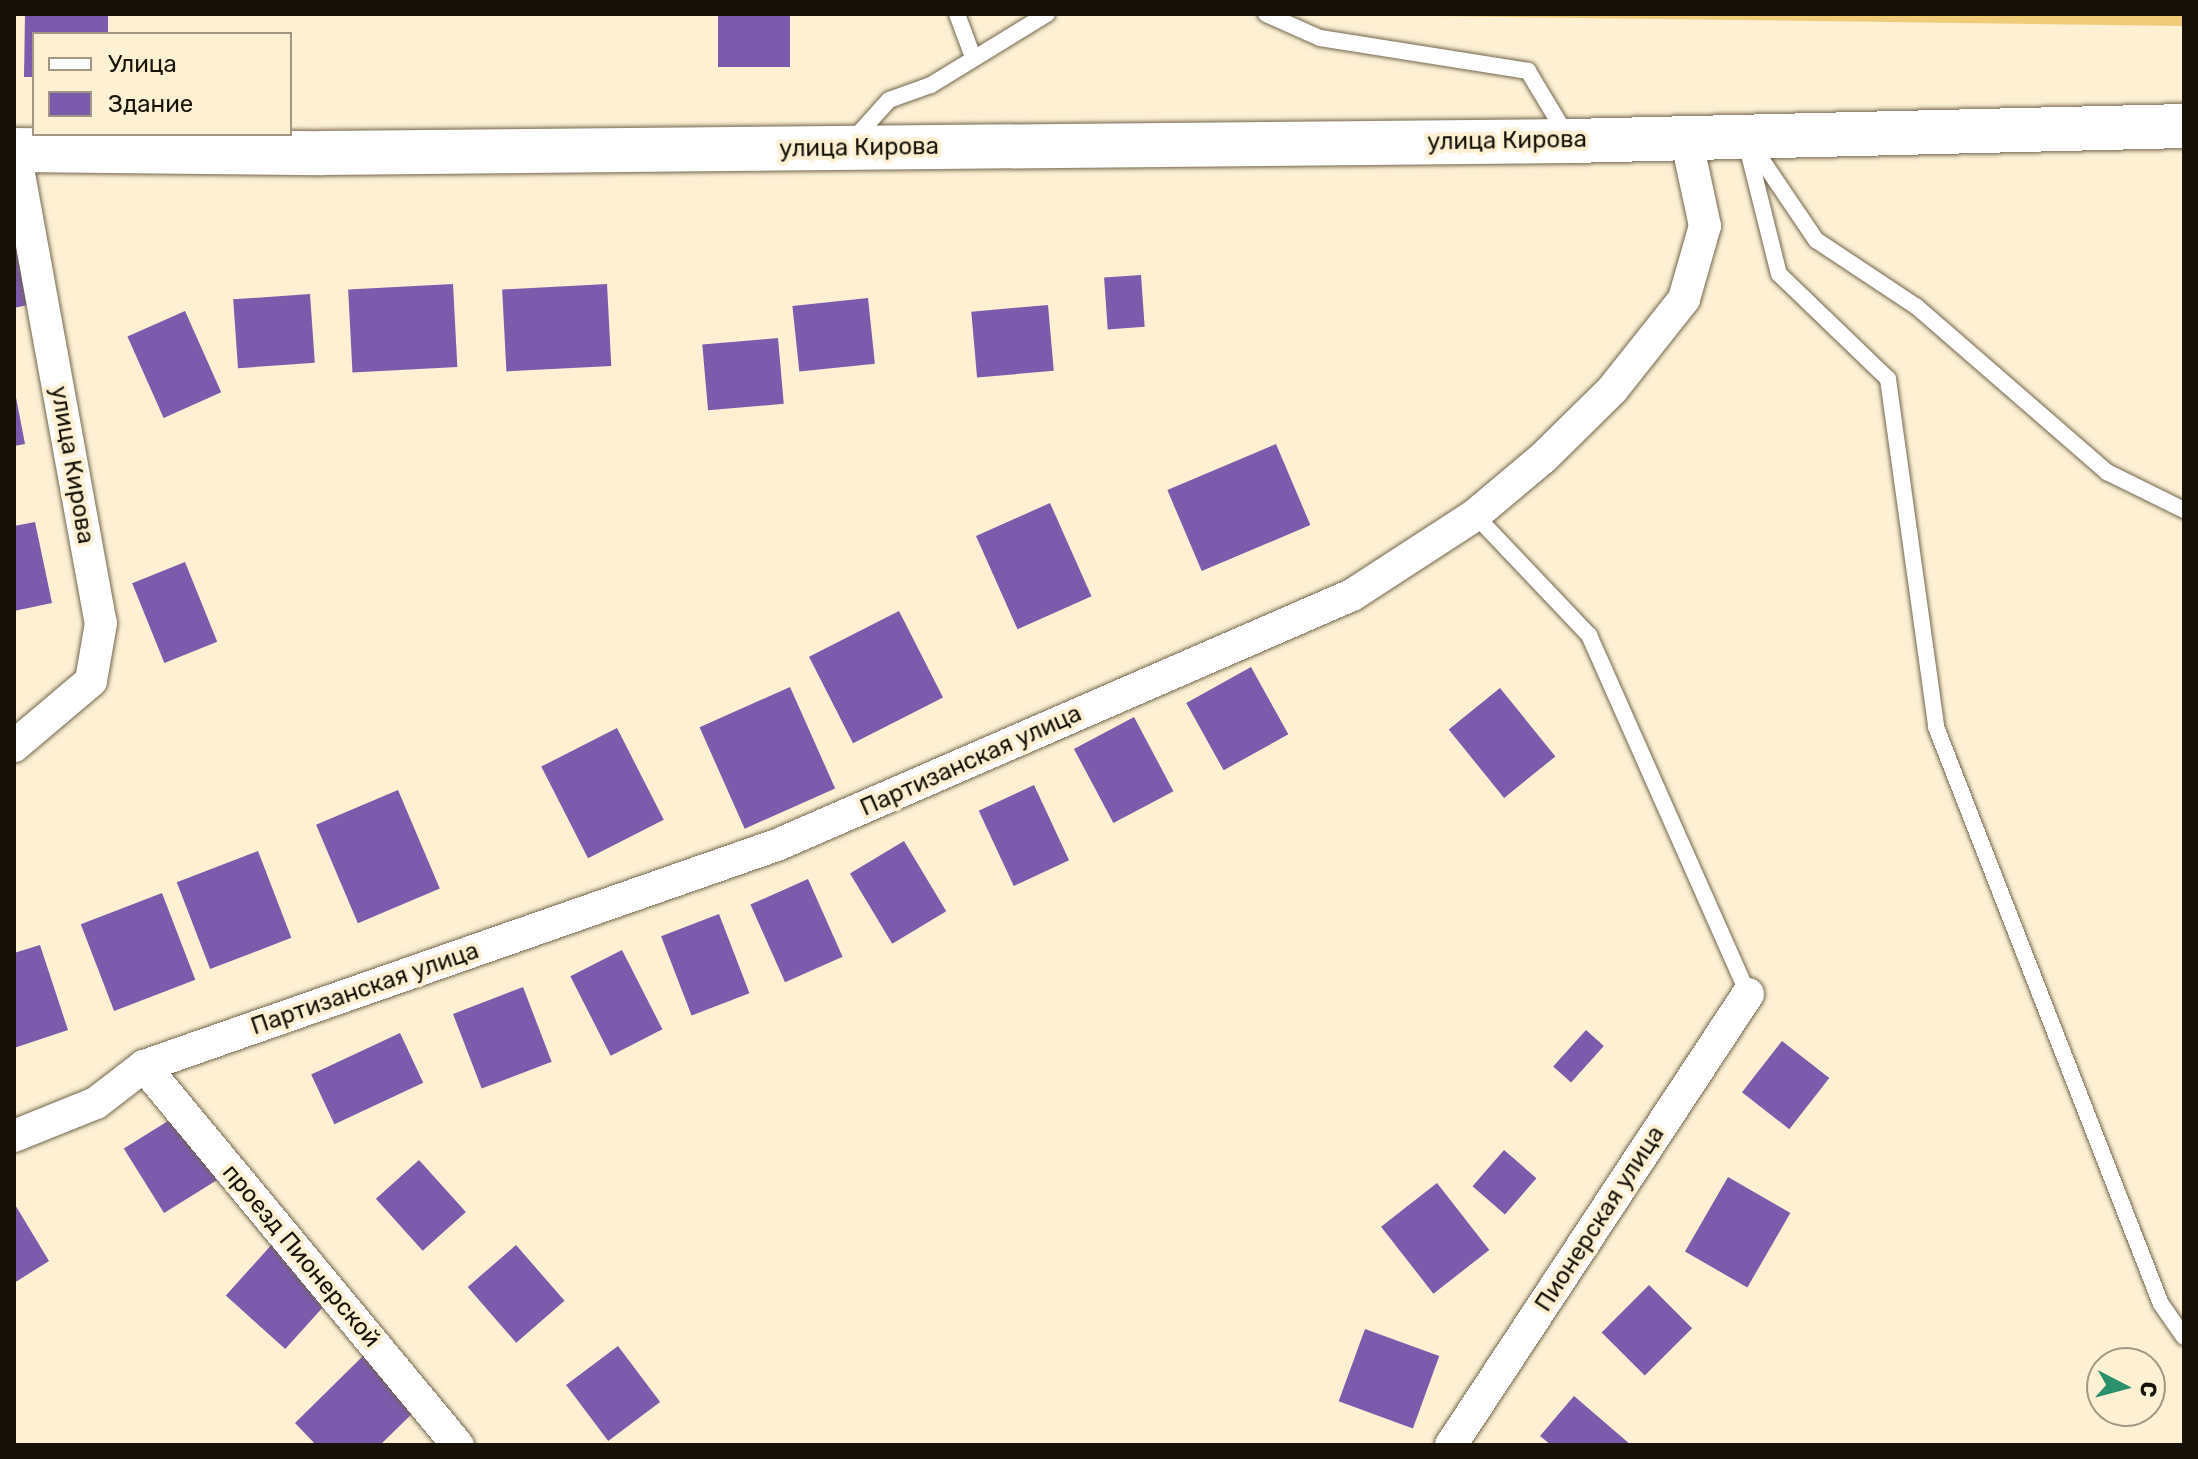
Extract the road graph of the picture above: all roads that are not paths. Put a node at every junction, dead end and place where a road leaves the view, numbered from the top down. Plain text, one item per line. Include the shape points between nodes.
1 (957, 14) edge
2 (1047, 14) edge
3 (1266, 14) edge
4 (973, 57) junction
5 (2184, 126) edge
6 (1711, 137) junction
7 (1571, 141) junction
8 (14, 148) edge
9 (846, 148) junction
10 (2184, 510) edge
11 (1475, 515) junction
12 (14, 746) edge
13 (1748, 994) joint
14 (144, 1066) junction
15 (14, 1136) edge
16 (2184, 1337) edge
17 (458, 1445) edge
18 (1451, 1445) edge

1 - 4 lane
2 - 4 lane
3 - 7 lane via 1320,38 1528,71
4 - 9 lane via 931,85 889,100
5 - 6 main road, улица Кирова
6 - 7 main road, улица Кирова
6 - 10 lane via 1816,240 1917,307 2107,472
6 - 11 street, Партизанская улица via 1705,226 1684,299 1612,390
6 - 16 lane via 1779,274 1888,379 1936,727 2161,1304
7 - 9 main road, улица Кирова
8 - 9 main road, улица Кирова
8 - 12 street, улица Кирова via 101,623 91,681
11 - 13 lane via 1589,635
11 - 14 street, Партизанская улица via 1352,595 777,845
13 - 18 street, Пионерская улица
14 - 15 street, Партизанская улица via 96,1103
14 - 17 street, проезд Пионерской

